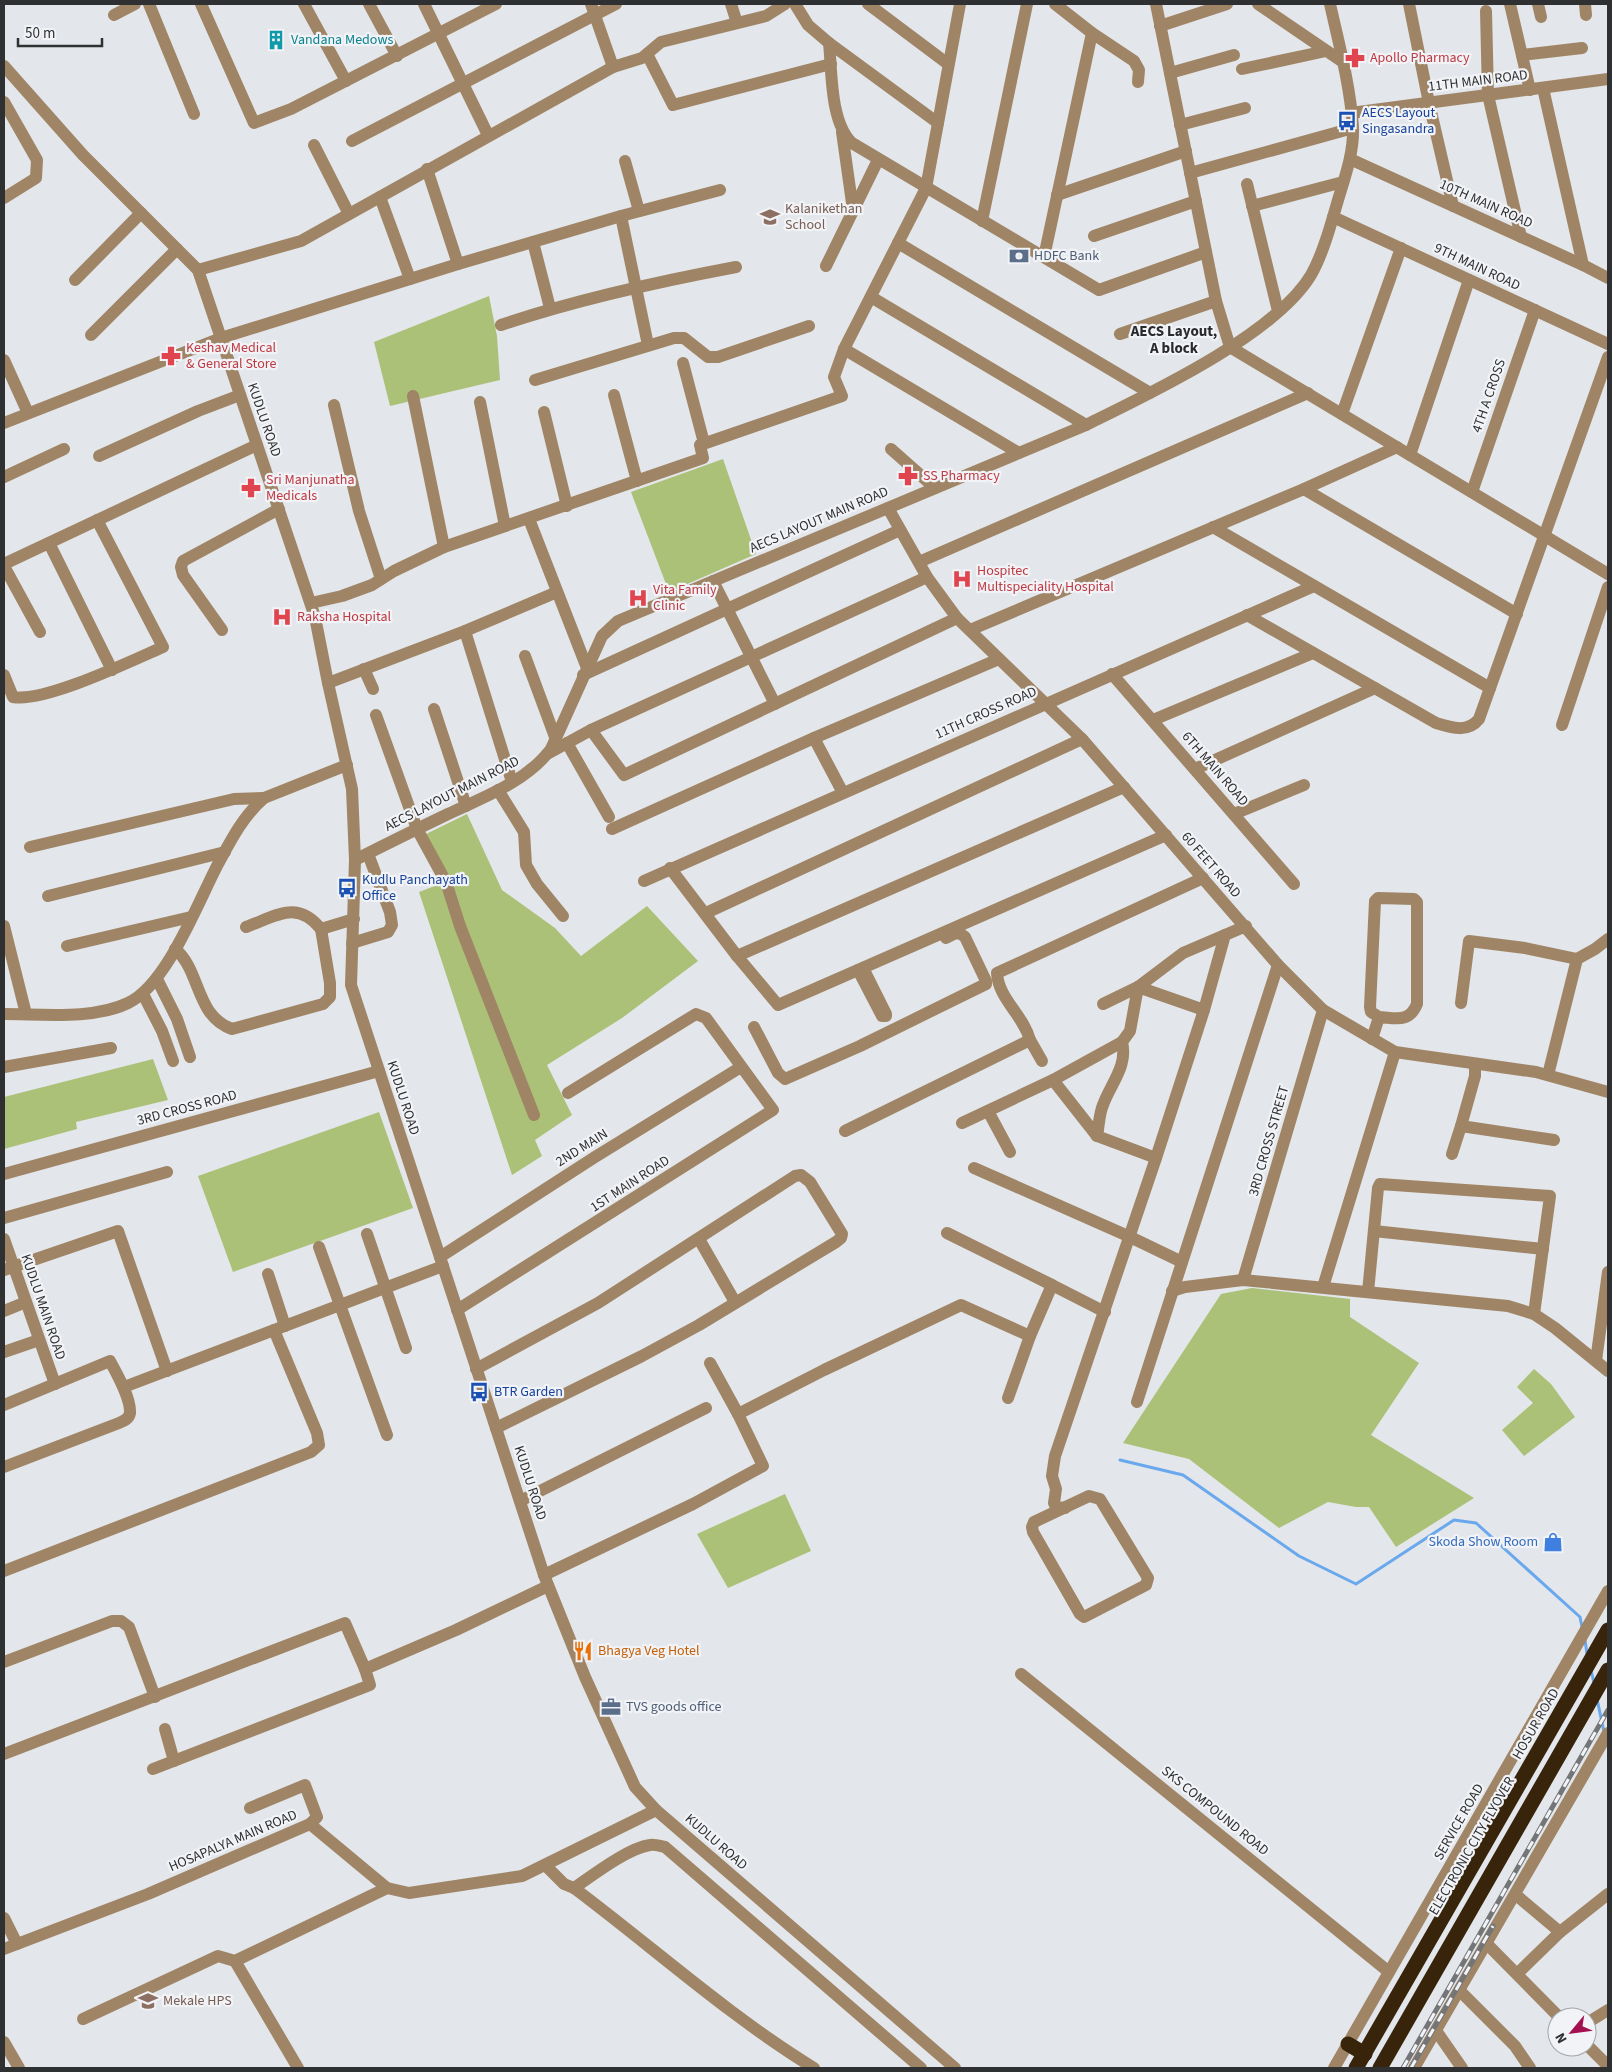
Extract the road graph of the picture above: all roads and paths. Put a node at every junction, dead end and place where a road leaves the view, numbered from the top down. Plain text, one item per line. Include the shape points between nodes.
1 (134, 4) edge
2 (149, 4) edge
3 (200, 4) edge
4 (304, 4) edge
5 (369, 4) edge
6 (424, 4) edge
7 (496, 4) edge
8 (616, 4) edge
9 (731, 4) edge
10 (785, 4) edge
11 (794, 4) edge
12 (868, 4) edge
13 (960, 4) edge
14 (1027, 4) edge
15 (1055, 4) edge
16 (1156, 4) edge
17 (1227, 4) edge
18 (1258, 4) edge
19 (1330, 4) edge
20 (1409, 4) edge
21 (1510, 4) edge
22 (1538, 4) edge
23 (593, 10) edge
24 (1486, 12) dead end
25 (114, 15) dead end
26 (1541, 17) dead end
27 (737, 23) junction
28 (1160, 26) junction
29 (1092, 32) junction
30 (439, 34) junction
31 (829, 43) junction
32 (1582, 48) dead end
33 (1326, 50) junction
34 (647, 54) junction
35 (1234, 55) dead end
36 (1522, 55) junction
37 (397, 56) junction
38 (1343, 62) junction
39 (832, 64) junction
40 (948, 64) junction
41 (4, 66) edge
42 (613, 68) junction
43 (1242, 69) dead end
44 (1170, 73) junction
45 (1608, 79) edge
46 (346, 81) junction
47 (1138, 82) dead end
48 (462, 84) junction
49 (1543, 88) junction
50 (1530, 90) junction
51 (1488, 95) junction
52 (4, 102) edge
53 (1429, 103) junction
54 (1244, 108) dead end
55 (1351, 113) junction
56 (194, 114) dead end
57 (938, 123) junction
58 (1180, 125) junction
59 (1353, 128) junction
60 (842, 130) junction
61 (488, 136) junction
62 (352, 141) dead end
63 (314, 145) dead end
64 (1186, 151) junction
65 (1350, 159) junction
66 (878, 160) junction
67 (625, 161) dead end
68 (427, 169) junction
69 (1190, 174) junction
70 (1343, 182) junction
71 (1247, 184) dead end
72 (926, 188) junction
73 (720, 190) dead end
74 (1057, 195) junction
75 (380, 197) junction
76 (4, 198) edge
77 (1196, 201) junction
78 (1252, 206) junction
79 (1453, 206) junction
80 (854, 210) junction
81 (639, 212) junction
82 (141, 213) junction
83 (349, 214) junction
84 (621, 216) junction
85 (1333, 217) junction
86 (982, 221) junction
87 (1094, 236) dead end
88 (1521, 237) junction
89 (533, 242) junction
90 (898, 243) junction
91 (1401, 248) junction
92 (177, 249) junction
93 (1206, 252) junction
94 (1044, 257) junction
95 (458, 264) junction
96 (1583, 265) junction
97 (826, 266) dead end
98 (736, 267) dead end
99 (198, 270) junction
100 (1608, 278) edge
101 (410, 279) junction
102 (75, 280) dead end
103 (1470, 280) junction
104 (636, 286) junction
105 (871, 297) junction
106 (1216, 301) junction
107 (550, 308) junction
108 (1535, 310) junction
109 (1278, 311) junction
110 (501, 326) dead end
111 (809, 326) dead end
112 (1120, 334) dead end
113 (91, 335) dead end
114 (221, 338) junction
115 (1608, 344) edge
116 (648, 346) junction
117 (1230, 347) junction
118 (844, 349) junction
119 (1608, 357) edge
120 (4, 360) edge
121 (683, 363) dead end
122 (535, 380) dead end
123 (1150, 393) junction
124 (1308, 393) junction
125 (240, 395) junction
126 (413, 396) dead end
127 (614, 396) dead end
128 (480, 402) dead end
129 (334, 405) dead end
130 (544, 412) dead end
131 (28, 413) junction
132 (1342, 414) junction
133 (4, 423) edge
134 (1086, 425) junction
135 (704, 443) junction
136 (257, 445) junction
137 (1397, 447) junction
138 (64, 449) dead end
139 (891, 449) dead end
140 (1019, 453) junction
141 (1410, 455) junction
142 (99, 456) dead end
143 (4, 477) edge
144 (637, 481) junction
145 (935, 488) junction
146 (1304, 489) junction
147 (1472, 492) junction
148 (567, 506) junction
149 (888, 508) junction
150 (279, 509) junction
151 (529, 519) junction
152 (96, 520) junction
153 (505, 526) junction
154 (1213, 527) junction
155 (900, 530) junction
156 (1545, 536) junction
157 (49, 543) junction
158 (444, 547) junction
159 (919, 562) junction
160 (4, 565) edge
161 (1608, 574) edge
162 (927, 577) junction
163 (381, 579) junction
164 (713, 581) junction
165 (1314, 586) junction
166 (1608, 587) edge
167 (558, 592) junction
168 (311, 603) junction
169 (727, 609) junction
170 (1517, 614) junction
171 (1247, 615) junction
172 (957, 618) junction
173 (222, 630) dead end
174 (970, 630) junction
175 (465, 631) junction
176 (40, 632) dead end
177 (1313, 653) junction
178 (525, 656) dead end
179 (751, 656) junction
180 (999, 659) junction
181 (364, 669) junction
182 (112, 670) junction
183 (585, 671) junction
184 (1112, 674) junction
185 (4, 675) edge
186 (328, 683) junction
187 (1375, 688) junction
188 (1490, 688) junction
189 (373, 690) dead end
190 (1046, 703) junction
191 (775, 704) junction
192 (434, 709) dead end
193 (376, 715) dead end
194 (1153, 720) junction
195 (1562, 725) dead end
196 (591, 730) junction
197 (814, 738) junction
198 (1082, 739) junction
199 (561, 740) junction
200 (347, 765) junction
201 (1195, 769) junction
202 (512, 782) junction
203 (1304, 785) dead end
204 (1124, 787) junction
205 (498, 790) junction
206 (843, 792) junction
207 (264, 798) junction
208 (466, 806) junction
209 (1234, 814) junction
210 (417, 829) junction
211 (1166, 835) junction
212 (30, 847) dead end
213 (225, 852) junction
214 (368, 854) junction
215 (355, 860) junction
216 (670, 868) junction
217 (1203, 878) junction
218 (644, 881) dead end
219 (1294, 884) dead end
220 (48, 896) dead end
221 (706, 913) junction
222 (563, 916) dead end
223 (191, 917) junction
224 (354, 919) junction
225 (4, 926) edge
226 (246, 926) dead end
227 (1246, 926) junction
228 (321, 929) junction
229 (1225, 935) junction
230 (1608, 938) edge
231 (352, 942) junction
232 (67, 946) dead end
233 (174, 949) junction
234 (737, 956) junction
235 (1578, 959) junction
236 (1278, 965) junction
237 (864, 973) junction
238 (157, 978) junction
239 (1138, 987) junction
240 (143, 994) junction
241 (1462, 1003) dead end
242 (1103, 1004) dead end
243 (1204, 1010) junction
244 (1323, 1010) junction
245 (4, 1014) edge
246 (26, 1014) junction
247 (1379, 1017) junction
248 (754, 1027) dead end
249 (895, 1029) junction
250 (1372, 1038) junction
251 (1030, 1040) junction
252 (1122, 1042) junction
253 (110, 1048) dead end
254 (1395, 1052) junction
255 (190, 1057) dead end
256 (173, 1061) dead end
257 (1042, 1061) dead end
258 (1475, 1064) junction
259 (741, 1067) junction
260 (4, 1068) edge
261 (379, 1071) junction
262 (1548, 1075) junction
263 (1053, 1080) junction
264 (1608, 1092) edge
265 (568, 1094) dead end
266 (988, 1111) junction
267 (534, 1115) dead end
268 (962, 1123) dead end
269 (1461, 1126) junction
270 (846, 1131) dead end
271 (1098, 1136) junction
272 (1554, 1140) dead end
273 (1010, 1152) dead end
274 (1452, 1154) dead end
275 (1156, 1158) junction
276 (974, 1168) dead end
277 (167, 1172) dead end
278 (4, 1174) edge
279 (4, 1218) edge
280 (1374, 1231) junction
281 (947, 1233) dead end
282 (367, 1234) dead end
283 (1128, 1236) junction
284 (4, 1239) edge
285 (699, 1239) junction
286 (319, 1246) dead end
287 (1543, 1249) junction
288 (441, 1261) junction
289 (1182, 1262) junction
290 (9, 1268) edge
291 (1608, 1272) edge
292 (268, 1274) dead end
293 (1243, 1280) junction
294 (1052, 1285) junction
295 (1323, 1287) junction
296 (385, 1288) junction
297 (1172, 1291) junction
298 (1368, 1292) junction
299 (26, 1302) junction
300 (735, 1302) junction
301 (340, 1305) junction
302 (457, 1310) junction
303 (4, 1311) edge
304 (1105, 1312) junction
305 (1534, 1314) junction
306 (279, 1328) junction
307 (1030, 1336) junction
308 (39, 1340) junction
309 (406, 1348) dead end
310 (4, 1352) edge
311 (1596, 1361) junction
312 (710, 1363) dead end
313 (476, 1369) junction
314 (167, 1371) junction
315 (1608, 1371) edge
316 (55, 1384) junction
317 (124, 1387) junction
318 (1008, 1398) dead end
319 (1137, 1402) dead end
320 (4, 1405) edge
321 (706, 1408) dead end
322 (738, 1414) junction
323 (496, 1428) junction
324 (387, 1435) dead end
325 (4, 1467) edge
326 (520, 1501) junction
327 (1065, 1508) junction
328 (4, 1571) edge
329 (546, 1581) junction
330 (1608, 1591) edge
331 (1608, 1630) edge
332 (1608, 1641) edge
333 (4, 1662) edge
334 (365, 1668) junction
335 (1608, 1670) edge
336 (1022, 1674) dead end
337 (1608, 1686) edge
338 (155, 1697) junction
339 (164, 1729) dead end
340 (1605, 1738) edge
341 (4, 1754) edge
342 (174, 1761) junction
343 (153, 1770) dead end
344 (250, 1808) dead end
345 (656, 1810) junction
346 (310, 1824) junction
347 (545, 1865) junction
348 (387, 1888) junction
349 (574, 1888) junction
350 (1608, 1894) edge
351 (1516, 1895) junction
352 (4, 1918) edge
353 (1560, 1932) junction
354 (16, 1944) junction
355 (1487, 1944) junction
356 (4, 1949) edge
357 (236, 1961) junction
358 (1389, 1972) junction
359 (1517, 1974) junction
360 (1460, 1991) junction
361 (1549, 2007) edge
362 (1608, 2010) edge
363 (1597, 2017) edge
364 (83, 2019) dead end
365 (1437, 2032) junction
366 (4, 2042) edge
367 (1348, 2044) junction
368 (1597, 2055) edge
369 (1364, 2061) edge
370 (1608, 2066) edge
371 (19, 2068) edge
372 (298, 2068) edge
373 (814, 2068) edge
374 (921, 2068) edge
375 (955, 2068) edge
376 (1334, 2068) edge
377 (1356, 2068) edge
378 (1380, 2068) edge
379 (1388, 2068) edge
380 (1414, 2068) edge
381 (1462, 2068) edge
382 (1530, 2068) edge

1 - 25 street
2 - 56 street
3 - 46 street via 254,123
4 - 46 street
5 - 37 street
6 - 30 street
7 - 30 street
8 - 23 street
9 - 27 street
10 - 27 street via 766,16
11 - 31 street via 808,25
12 - 40 street
13 - 40 street
14 - 86 street
15 - 29 street
16 - 28 street
17 - 28 street
18 - 33 street
19 - 38 street, AECS LAYOUT MAIN ROAD
20 - 53 street
21 - 36 street
22 - 26 street
23 - 42 street
23 - 48 street
24 - 51 street
27 - 34 street via 661,42
28 - 44 street
29 - 47 street via 1134,60 1139,70
29 - 74 street
30 - 37 street
30 - 48 street
31 - 39 street
31 - 57 street
32 - 36 street
33 - 38 street
33 - 43 street
34 - 39 street via 673,105
34 - 42 street
35 - 44 street
36 - 50 street
37 - 46 street
38 - 55 street, AECS LAYOUT MAIN ROAD
39 - 60 street via 837,115
40 - 57 street
41 - 82 street, KUDLU ROAD via 83,155
42 - 61 street
44 - 58 street
45 - 49 street, 11TH MAIN ROAD
48 - 61 street
48 - 62 street
49 - 50 street, 11TH MAIN ROAD
49 - 96 street
50 - 51 street, 11TH MAIN ROAD
51 - 53 street, 11TH MAIN ROAD
51 - 88 street
52 - 76 street via 38,166 36,178
53 - 55 street, 11TH MAIN ROAD
53 - 79 street
54 - 58 street
55 - 59 street, AECS LAYOUT MAIN ROAD
57 - 72 street
58 - 64 street
59 - 65 street, AECS LAYOUT MAIN ROAD
59 - 69 street
60 - 66 street via 857,147
60 - 80 street
61 - 68 street
63 - 83 street
64 - 69 street
64 - 74 street
65 - 70 street, AECS LAYOUT MAIN ROAD
65 - 79 street, 10TH MAIN ROAD
66 - 72 street
66 - 80 street
67 - 81 street
68 - 75 street
68 - 95 street
69 - 77 street
70 - 78 street
70 - 85 street, AECS LAYOUT MAIN ROAD
71 - 78 street
72 - 86 street
72 - 90 street
73 - 81 street
74 - 94 street
75 - 83 street
75 - 101 street
77 - 87 street
77 - 93 street
78 - 109 street
79 - 88 street, 10TH MAIN ROAD
80 - 97 street
81 - 84 street
82 - 92 street, KUDLU ROAD
82 - 102 street
83 - 99 street via 301,241
84 - 89 street
84 - 104 street
85 - 91 street, 9TH MAIN ROAD
85 - 109 street, AECS LAYOUT MAIN ROAD via 1311,274
86 - 94 street
88 - 96 street, 10TH MAIN ROAD
89 - 95 street
89 - 107 street
90 - 105 street
90 - 123 street
91 - 103 street, 9TH MAIN ROAD
91 - 132 street
92 - 99 street, KUDLU ROAD
92 - 113 street
93 - 94 street via 1099,290
93 - 106 street
95 - 101 street
96 - 100 street, 10TH MAIN ROAD
98 - 104 street
99 - 114 street, KUDLU ROAD
101 - 114 street
103 - 108 street, 9TH MAIN ROAD
103 - 141 street
104 - 107 street
104 - 116 street
105 - 118 street
105 - 134 street
106 - 112 street
106 - 117 street
107 - 110 street
108 - 115 street, 9TH MAIN ROAD
108 - 147 street, 4TH A CROSS
109 - 117 street, AECS LAYOUT MAIN ROAD
111 - 116 street via 718,357 708,357 684,338
114 - 125 street, KUDLU ROAD
114 - 131 street
116 - 122 street
117 - 123 street, AECS LAYOUT MAIN ROAD
117 - 124 street
118 - 135 street via 834,377 842,396
118 - 140 street
119 - 156 street
120 - 131 street
121 - 135 street
123 - 134 street, AECS LAYOUT MAIN ROAD
124 - 132 street
124 - 159 street
125 - 136 street, KUDLU ROAD
125 - 142 street
126 - 158 street
127 - 144 street
128 - 153 street
129 - 163 street via 359,511
130 - 148 street
131 - 133 street
132 - 137 street
134 - 140 street, AECS LAYOUT MAIN ROAD
135 - 144 street via 700,445 703,458
136 - 150 street, KUDLU ROAD
136 - 152 street
137 - 141 street
137 - 146 street
138 - 143 street
139 - 145 street
140 - 145 street, AECS LAYOUT MAIN ROAD
141 - 147 street
144 - 148 street
145 - 149 street, AECS LAYOUT MAIN ROAD
146 - 154 street
146 - 170 street
147 - 156 street
148 - 151 street
149 - 155 street, 60 FEET ROAD
149 - 164 street, AECS LAYOUT MAIN ROAD
150 - 168 street, KUDLU ROAD
150 - 173 street via 183,561 184,575
151 - 153 street
151 - 167 street
152 - 157 street
152 - 182 street via 163,647
153 - 158 street
154 - 165 street
154 - 174 street
155 - 159 street, 60 FEET ROAD
155 - 169 street
156 - 161 street
156 - 170 street
157 - 160 street
157 - 182 street
158 - 163 street
159 - 162 street, 60 FEET ROAD
160 - 176 street
162 - 172 street, 60 FEET ROAD
162 - 179 street
163 - 168 street via 342,596
164 - 169 street
164 - 183 street, AECS LAYOUT MAIN ROAD via 618,621 602,636
165 - 171 street, 11TH CROSS ROAD
165 - 188 street
166 - 195 street
167 - 175 street
167 - 183 street
168 - 186 street, KUDLU ROAD
169 - 179 street
169 - 183 street
170 - 188 street
171 - 177 street
171 - 184 street, 11TH CROSS ROAD
172 - 174 street, 60 FEET ROAD
172 - 191 street
174 - 180 street, 60 FEET ROAD
175 - 181 street
175 - 202 street
177 - 187 street
177 - 194 street
178 - 199 street
179 - 191 street
179 - 196 street
180 - 190 street, 60 FEET ROAD
180 - 197 street
181 - 186 street
181 - 189 street
182 - 185 street via 39,696 17,698 12,697
183 - 199 street, AECS LAYOUT MAIN ROAD
184 - 190 street, 11TH CROSS ROAD
184 - 194 street, 6TH MAIN ROAD
186 - 200 street, KUDLU ROAD
187 - 188 street via 1436,723 1462,728 1474,725 1479,719
187 - 201 street
190 - 198 street, 60 FEET ROAD
190 - 206 street, 11TH CROSS ROAD
191 - 196 street via 624,775
192 - 208 street
193 - 210 street
194 - 201 street, 6TH MAIN ROAD
196 - 199 street
197 - 199 street via 610,823
197 - 206 street
198 - 204 street, 60 FEET ROAD
198 - 221 street
199 - 202 street, AECS LAYOUT MAIN ROAD via 532,769
200 - 207 street
200 - 215 street, KUDLU ROAD via 352,789
201 - 209 street, 6TH MAIN ROAD
202 - 205 street, AECS LAYOUT MAIN ROAD
203 - 209 street
204 - 211 street, 60 FEET ROAD
204 - 234 street
205 - 208 street, AECS LAYOUT MAIN ROAD
205 - 222 street via 524,832 526,866
206 - 216 street, 11TH CROSS ROAD
207 - 212 street via 234,799
207 - 213 street via 246,818
208 - 210 street, AECS LAYOUT MAIN ROAD
209 - 219 street, 6TH MAIN ROAD
210 - 214 street, AECS LAYOUT MAIN ROAD
210 - 267 street via 446,882
211 - 217 street, 60 FEET ROAD
211 - 237 street
213 - 220 street
213 - 223 street
214 - 215 street, AECS LAYOUT MAIN ROAD
214 - 231 street via 392,925 388,932
215 - 224 street, KUDLU ROAD
216 - 218 street, 11TH CROSS ROAD
216 - 221 street
217 - 227 street, 60 FEET ROAD
217 - 251 street via 997,973 998,983
221 - 234 street
223 - 232 street
223 - 233 street
224 - 228 street
224 - 231 street, KUDLU ROAD
225 - 246 street
226 - 228 street via 293,911 312,918
227 - 229 street
227 - 236 street, 60 FEET ROAD
228 - 233 street via 330,997 323,1004 232,1029 223,1026 208,1010 185,957
229 - 239 street via 1183,954
229 - 243 street
230 - 235 street
231 - 261 street, KUDLU ROAD via 351,985
233 - 238 street
234 - 237 street via 778,1005
235 - 241 street via 1469,941
235 - 262 street
236 - 244 street, 60 FEET ROAD
236 - 289 street
237 - 249 street
237 - 249 street via 956,933 965,937 986,984
238 - 240 street
238 - 255 street via 177,1019
239 - 242 street
239 - 243 street
239 - 252 street via 1130,1031
240 - 246 street via 129,1003 95,1013
240 - 256 street
243 - 275 street
244 - 250 street, 60 FEET ROAD
244 - 293 street, 3RD CROSS STREET
245 - 246 street
247 - 247 street via 1407,1017 1417,1004 1417,902 1414,899 1378,898 1376,901 1370,1007 1371,1012
247 - 250 street
248 - 249 street via 778,1073 785,1079
250 - 254 street, 60 FEET ROAD
251 - 257 street
251 - 270 street
252 - 263 street
252 - 271 street via 1121,1068 1102,1106
253 - 260 street
254 - 258 street, 60 FEET ROAD
254 - 295 street
258 - 262 street, 60 FEET ROAD
258 - 269 street via 1475,1076
259 - 265 street via 706,1018 696,1014
259 - 288 street, 2ND MAIN via 595,1157
259 - 302 street, 1ST MAIN ROAD via 773,1110
261 - 278 street, 3RD CROSS ROAD
261 - 288 street, KUDLU ROAD
262 - 264 street, 60 FEET ROAD
263 - 266 street
263 - 271 street
266 - 268 street
266 - 273 street
269 - 272 street
269 - 274 street
271 - 275 street
275 - 283 street
276 - 283 street
277 - 279 street
280 - 287 street
280 - 287 street via 1380,1184 1550,1196
280 - 298 street
281 - 294 street
282 - 296 street
283 - 289 street
283 - 304 street
284 - 290 street, KUDLU MAIN ROAD
285 - 300 street
285 - 300 street via 795,1176 810,1182 842,1234 836,1242
285 - 313 street via 598,1303
286 - 301 street
287 - 305 street
288 - 296 street, 2ND MAIN
288 - 302 street, KUDLU ROAD
289 - 297 street
290 - 299 street, KUDLU MAIN ROAD
290 - 314 street via 118,1231
291 - 311 street
292 - 306 street
293 - 295 street
293 - 297 street
294 - 304 street
294 - 307 street
295 - 298 street
296 - 301 street, 2ND MAIN
296 - 309 street
297 - 319 street
298 - 305 street via 1508,1306
299 - 303 street
299 - 308 street, KUDLU MAIN ROAD
300 - 323 street via 699,1326
301 - 306 street, 2ND MAIN
301 - 324 street
302 - 313 street, KUDLU ROAD
304 - 327 street via 1055,1456 1052,1476 1056,1489 1067,1496
305 - 311 street
306 - 314 street, 2ND MAIN
306 - 328 street via 317,1433 318,1444 311,1452
307 - 318 street
307 - 322 street via 961,1305
308 - 310 street
308 - 316 street, KUDLU MAIN ROAD
311 - 315 street
312 - 322 street
313 - 323 street, KUDLU ROAD
314 - 317 street, 2ND MAIN
316 - 317 street via 110,1361
316 - 320 street
317 - 325 street via 130,1414 127,1420
321 - 326 street
322 - 329 street via 763,1466
323 - 326 street, KUDLU ROAD
326 - 329 street, KUDLU ROAD
327 - 327 street via 1089,1496 1100,1499 1145,1572 1148,1578 1146,1585 1084,1617 1080,1614 1032,1526 1034,1522
329 - 334 street via 456,1630
329 - 345 street, KUDLU ROAD via 635,1787
330 - 358 street, SERVICE ROAD
331 - 369 highway, HOSUR ROAD
332 - 369 highway, ELECTRONIC CITY FLYOVER
333 - 338 street via 112,1621 121,1621 129,1627
334 - 338 street via 345,1623
334 - 342 street via 370,1685
335 - 378 highway
336 - 358 street, SKS COMPOUND ROAD
337 - 379 highway
338 - 341 street
339 - 342 street
340 - 351 street
342 - 343 street
344 - 346 street via 305,1785 317,1817
345 - 347 street, HOSAPALYA MAIN ROAD
345 - 375 street, KUDLU ROAD
346 - 348 street, HOSAPALYA MAIN ROAD
346 - 354 street, HOSAPALYA MAIN ROAD via 148,1894
347 - 348 street, HOSAPALYA MAIN ROAD via 522,1876 413,1893
347 - 349 street via 564,1884
348 - 357 street
349 - 373 street via 665,1961 784,2050
349 - 374 street via 643,1846 665,1847
350 - 353 street
351 - 353 street
351 - 355 street
352 - 354 street
353 - 359 street
354 - 356 street, HOSAPALYA MAIN ROAD
355 - 359 street
355 - 360 street
357 - 364 street via 218,1956
357 - 372 street
358 - 367 street, SERVICE ROAD
359 - 361 street
360 - 365 street
360 - 382 street via 1514,2046
362 - 363 street
365 - 380 street
365 - 381 street
366 - 371 street
367 - 369 highway
367 - 376 street, SERVICE ROAD
368 - 370 street
369 - 377 highway, HOSUR ROAD

